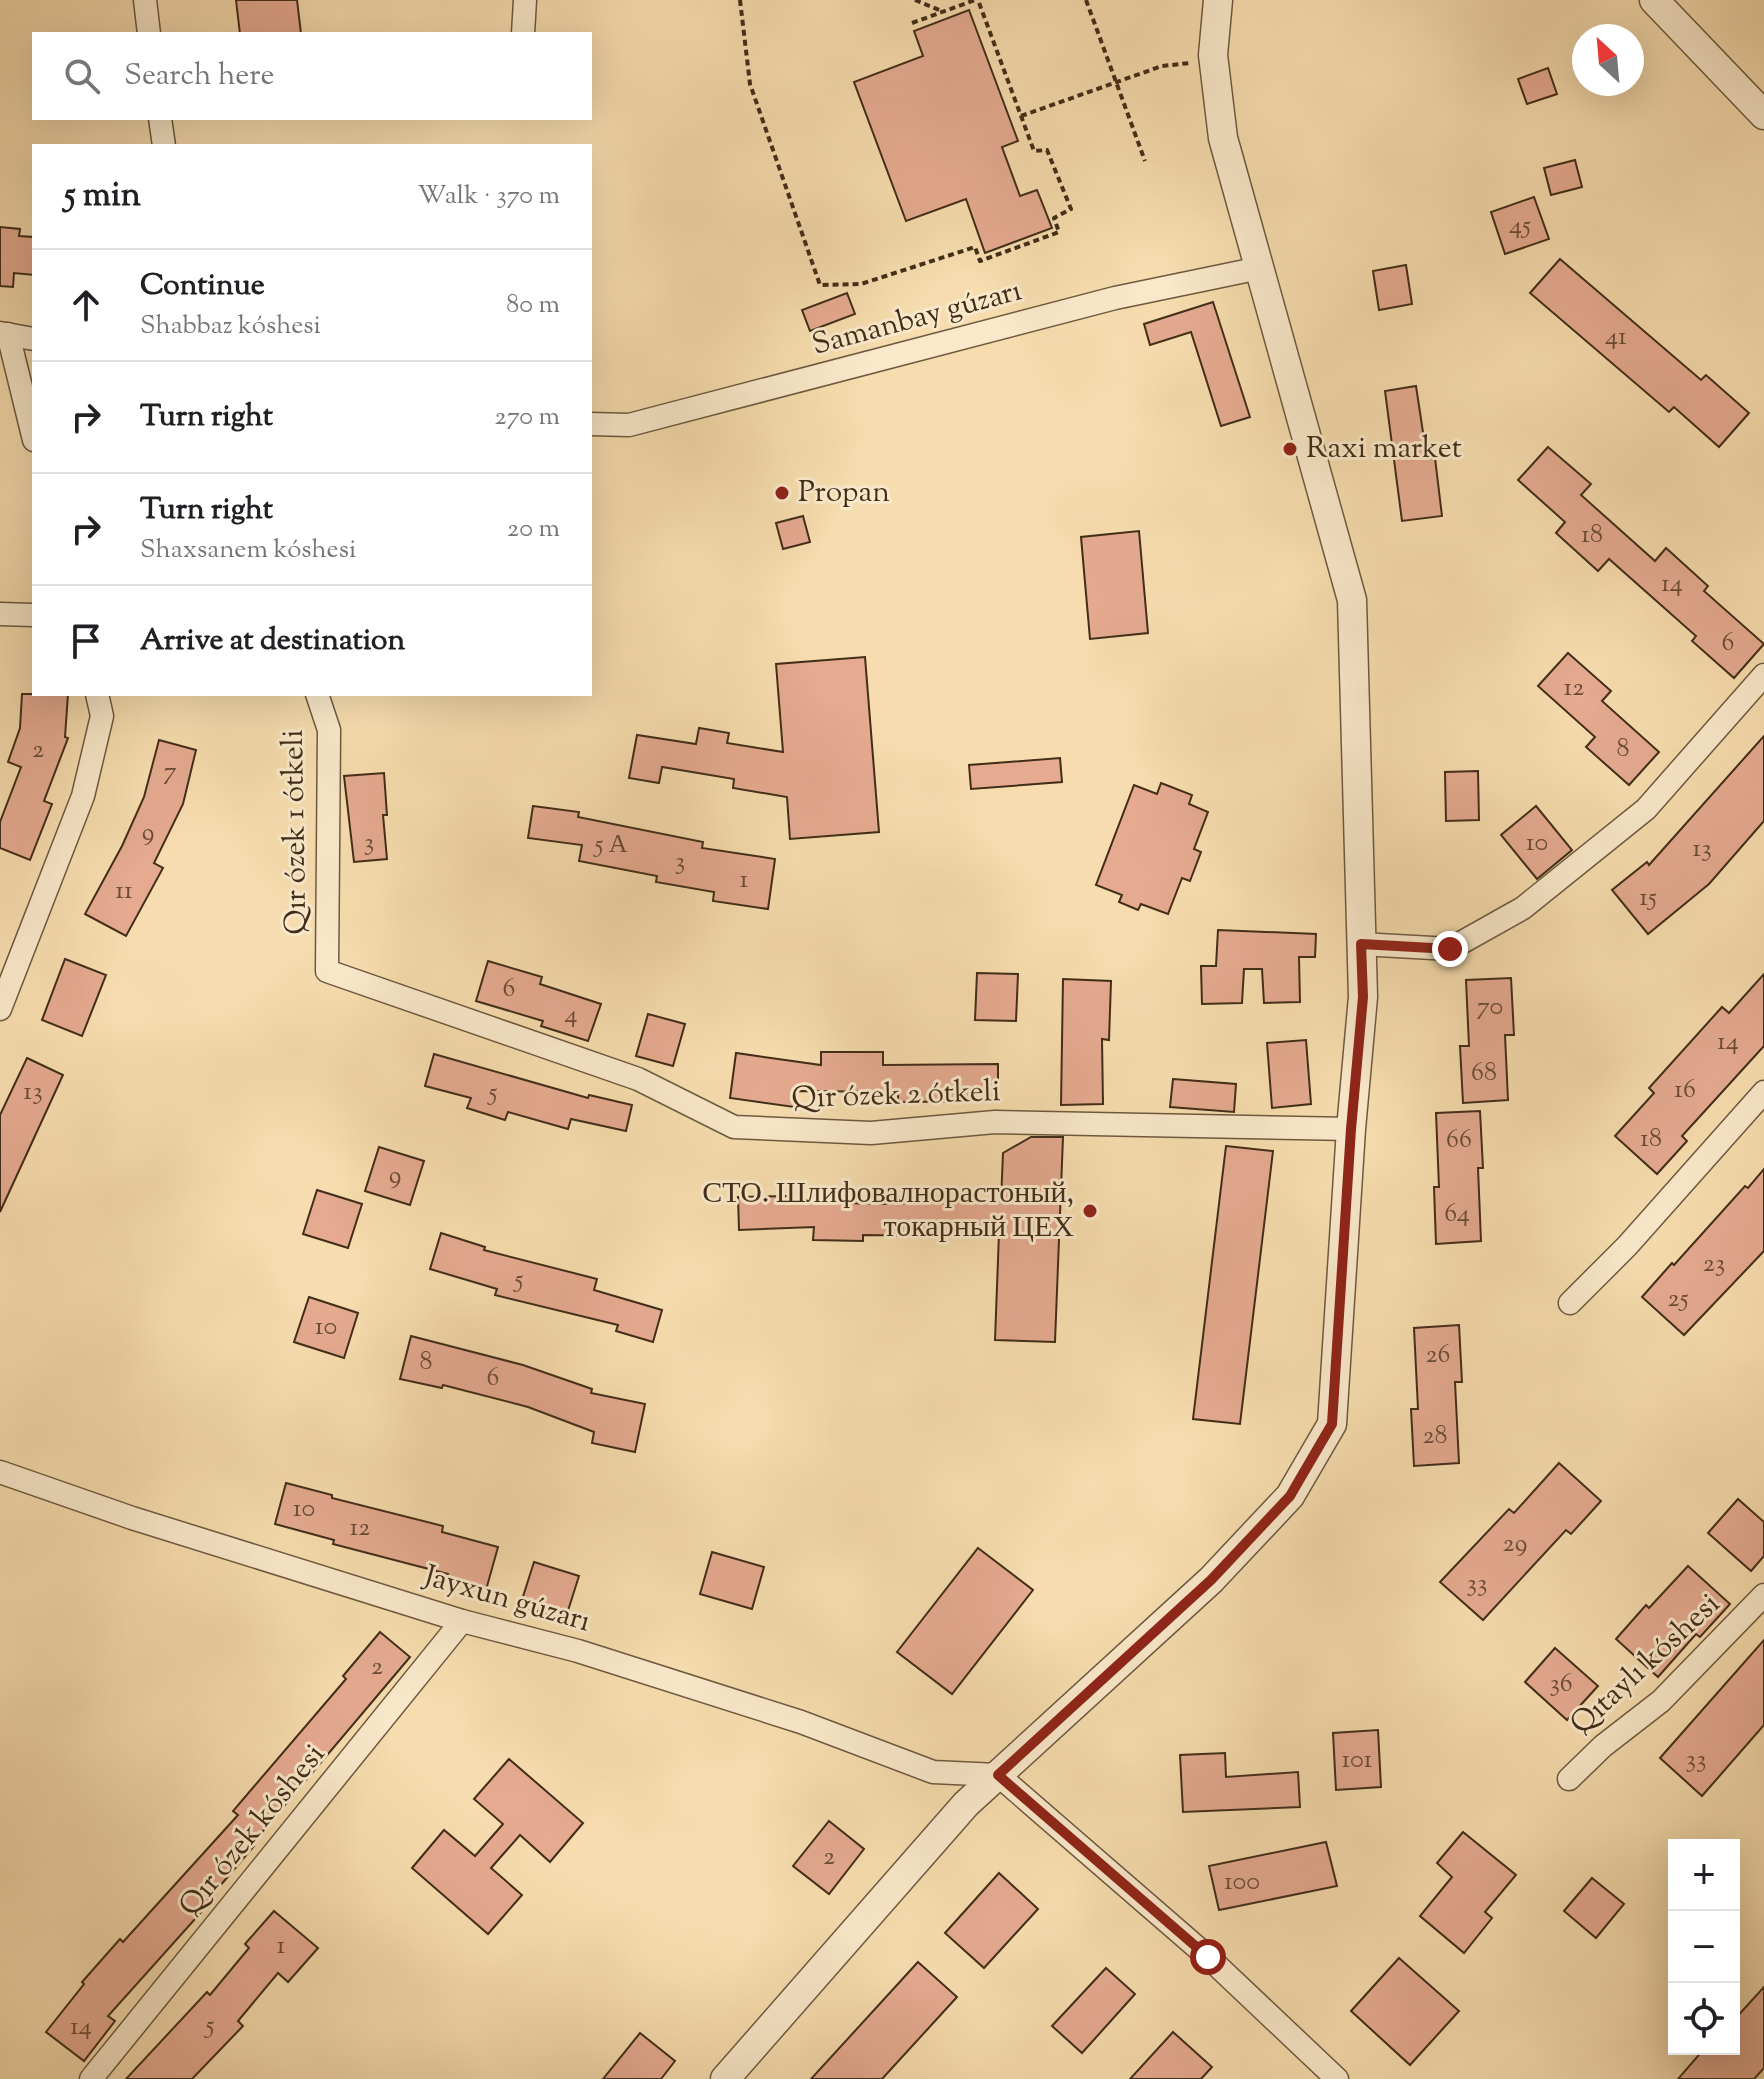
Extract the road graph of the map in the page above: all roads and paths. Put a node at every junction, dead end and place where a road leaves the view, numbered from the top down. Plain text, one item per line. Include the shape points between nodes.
1 (145, 0) edge
2 (525, 0) edge
3 (740, 0) edge
4 (915, 0) edge
5 (977, 0) edge
6 (1086, 0) edge
7 (1218, 0) edge
8 (1654, 0) edge
9 (943, 12) junction
10 (912, 23) dead end
11 (149, 32) edge
12 (523, 32) edge
13 (1199, 62) dead end
14 (1116, 82) junction
15 (1764, 115) edge
16 (1021, 116) junction
17 (160, 120) edge
18 (164, 144) edge
19 (1145, 161) dead end
20 (1260, 268) junction
21 (4, 334) edge
22 (32, 339) edge
23 (592, 424) edge
24 (32, 433) edge
25 (0, 614) edge
26 (32, 615) edge
27 (1764, 675) edge
28 (97, 696) edge
29 (318, 696) edge
30 (1361, 944) junction
31 (327, 971) joint
32 (0, 1009) edge
33 (1764, 1092) edge
34 (1351, 1129) junction
35 (1570, 1303) dead end
36 (0, 1472) edge
37 (1764, 1595) edge
38 (462, 1621) junction
39 (998, 1775) junction
40 (1569, 1779) dead end
41 (91, 2079) edge
42 (725, 2079) edge
43 (1337, 2079) edge

1 - 11 street
2 - 12 street
3 - 16 path via 750,84 820,285 861,284 975,247 980,261 1059,232 1054,218 1071,209 1047,150 1034,151
4 - 9 path
5 - 9 path
5 - 16 path
6 - 14 path
7 - 20 street via 1213,55 1223,138
8 - 15 street
9 - 10 path
13 - 14 path via 1162,66
14 - 16 path
14 - 19 path
17 - 18 street
20 - 23 street, Samanbay gúzarı via 1115,298 629,425
20 - 30 street via 1352,600
21 - 22 street
21 - 24 street
25 - 26 street
27 - 30 street via 1646,809 1523,908 1450,949
28 - 32 street via 102,716 83,796
29 - 31 street, Qır ózek 1 ótkeli via 329,730
30 - 34 street via 1363,997
31 - 34 street, Qır ózek 2 ótkeli via 638,1079 734,1127 871,1133 995,1122
33 - 35 street
34 - 39 street via 1332,1424 1290,1496 1221,1570
36 - 38 street, Jayxun gúzarı
37 - 40 street, Qıtaylı kóshesi via 1661,1701
38 - 39 street, Jayxun gúzarı via 578,1651 801,1722 933,1772
38 - 41 street, Qır ózek kóshesi
39 - 42 street via 966,1804
39 - 43 street via 1208,1957

